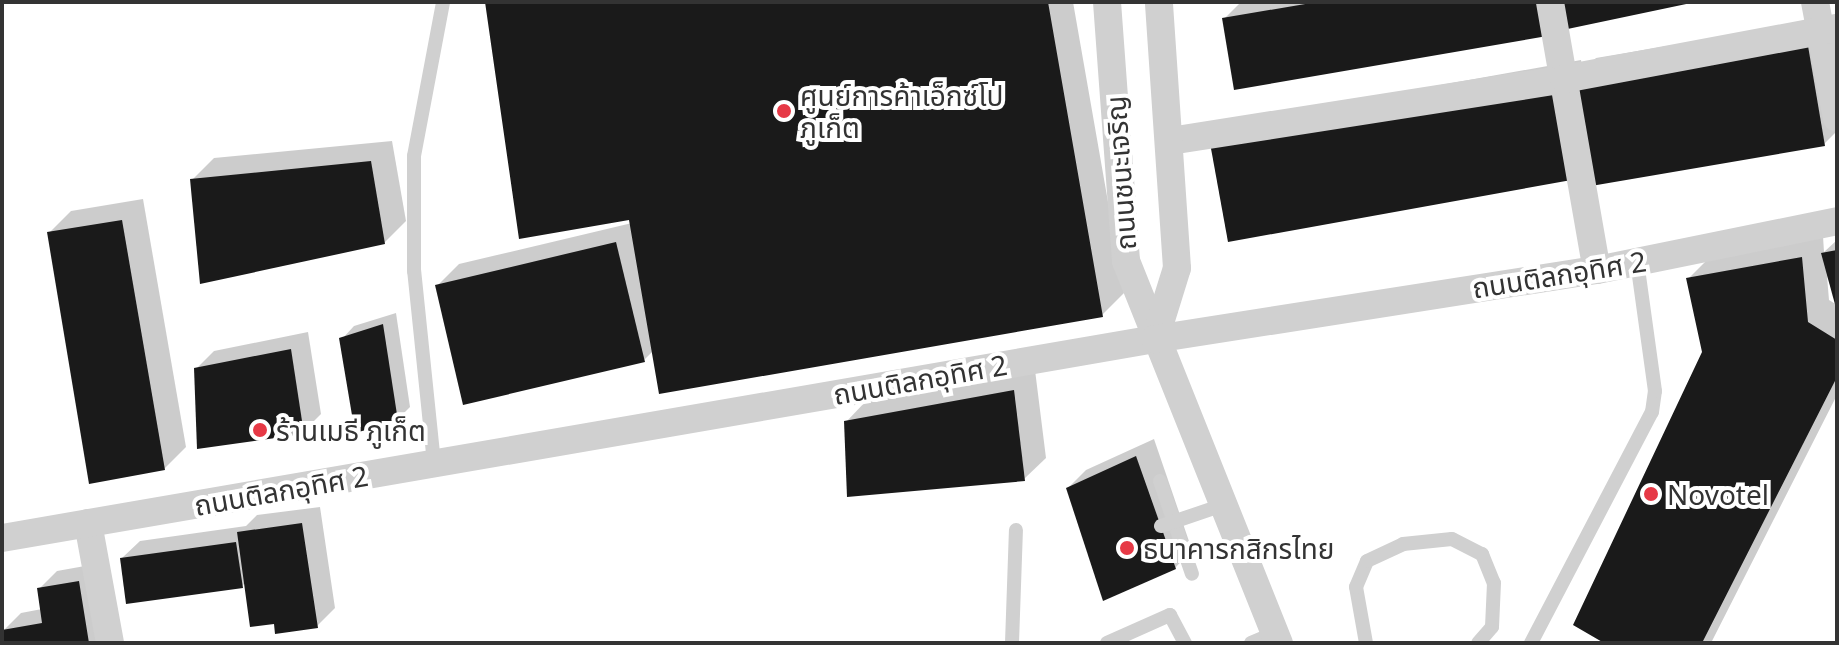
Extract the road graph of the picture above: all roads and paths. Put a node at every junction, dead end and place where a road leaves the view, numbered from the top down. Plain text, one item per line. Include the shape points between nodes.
1 (443, 2) edge
2 (1107, 2) edge
3 (1160, 2) edge
4 (1550, 2) edge
5 (1815, 2) edge
6 (1829, 30) edge
7 (1564, 79) junction
8 (1837, 118) edge
9 (1170, 141) junction
10 (1837, 221) edge
11 (1637, 262) junction
12 (1597, 270) junction
13 (1155, 339) junction
14 (434, 463) junction
15 (1160, 481) dead end
16 (1223, 505) junction
17 (88, 523) junction
18 (1167, 524) junction
19 (1016, 530) dead end
20 (2, 538) edge
21 (1192, 574) dead end
22 (1268, 640) edge
23 (110, 643) edge
24 (1012, 643) edge
25 (1107, 643) edge
26 (1185, 643) edge
27 (1366, 643) edge
28 (1478, 643) edge
29 (1531, 643) edge

1 - 14 lane via 414,156 414,271
2 - 13 street, ถนนชนะเจริญ via 1126,261
3 - 9 street, ถนนชนะเจริญ
4 - 7 street
5 - 6 street
6 - 7 street
6 - 8 street
7 - 9 street
7 - 12 street
9 - 13 street, ถนนชนะเจริญ via 1177,268
10 - 11 street, ถนนติลกอุทิศ 2
11 - 12 street, ถนนติลกอุทิศ 2
11 - 29 lane via 1655,391 1652,412
12 - 13 street, ถนนติลกอุทิศ 2
13 - 14 street, ถนนติลกอุทิศ 2
13 - 16 street, ถนนชนะเจริญ
14 - 17 street, ถนนติลกอุทิศ 2
15 - 18 lane
16 - 18 lane
16 - 22 street, ถนนชนะเจริญ
17 - 20 street, ถนนติลกอุทิศ 2
17 - 23 street
18 - 21 lane
19 - 24 lane
25 - 26 lane via 1170,615
27 - 28 lane via 1356,587 1367,561 1403,544 1452,539 1482,554 1494,583 1492,627

